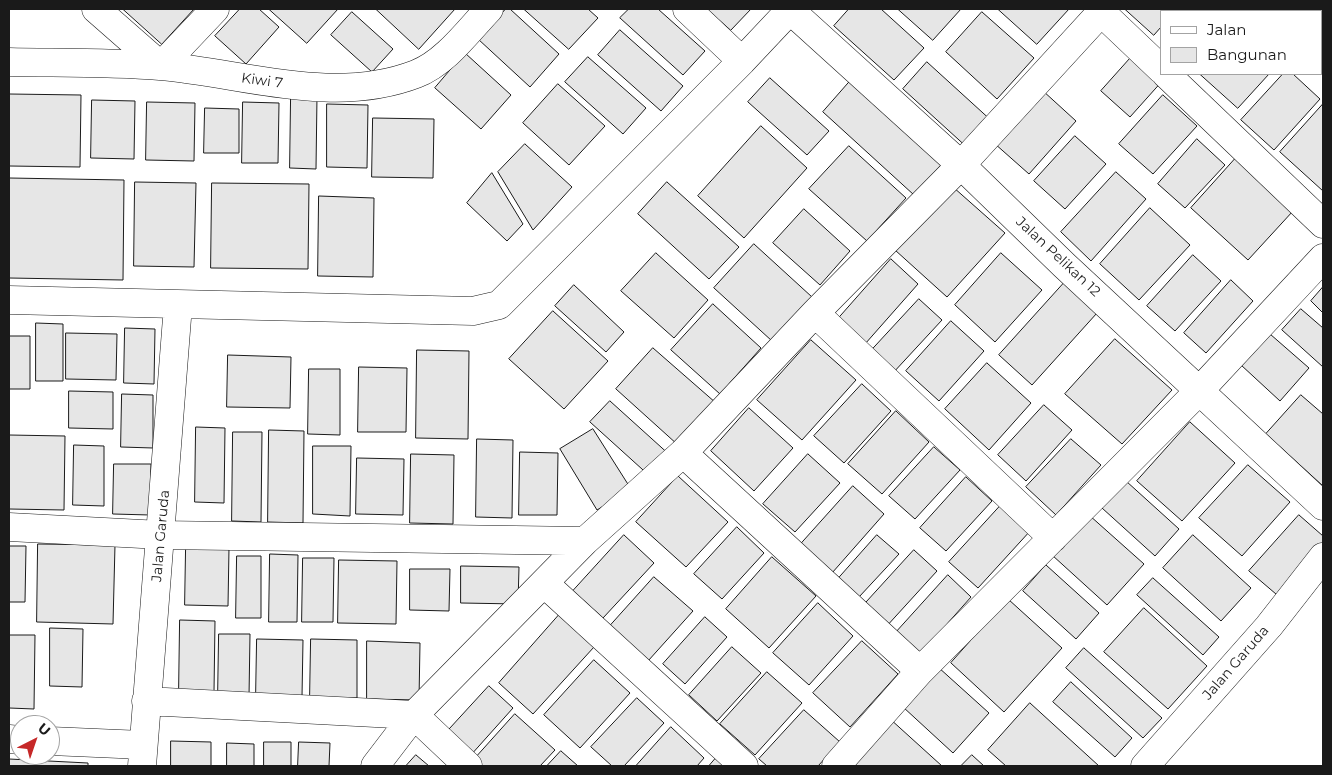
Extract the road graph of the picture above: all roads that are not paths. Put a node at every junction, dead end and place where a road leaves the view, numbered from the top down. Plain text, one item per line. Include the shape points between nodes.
1 (96, 9) edge
2 (215, 9) edge
3 (489, 9) edge
4 (686, 9) edge
5 (790, 10) edge
6 (1102, 10) edge
7 (742, 61) junction
8 (9, 62) edge
9 (161, 66) junction
10 (1160, 68) edge
11 (1167, 75) edge
12 (961, 164) junction
13 (1323, 224) edge
14 (1323, 258) edge
15 (9, 300) edge
16 (178, 305) junction
17 (815, 313) junction
18 (1200, 390) junction
19 (684, 453) junction
20 (1323, 506) edge
21 (9, 527) edge
22 (161, 535) junction
23 (1052, 538) junction
24 (586, 541) junction
25 (1323, 557) edge
26 (545, 584) junction
27 (920, 671) junction
28 (146, 701) junction
29 (414, 715) junction
30 (60, 743) edge
31 (142, 755) edge
32 (375, 766) edge
33 (468, 766) edge
34 (744, 766) edge
35 (836, 766) edge
36 (1145, 766) edge

1 - 9 street
2 - 9 street
3 - 9 street, Kiwi 7 via 444,55 417,74 375,84 313,88
4 - 7 street
5 - 7 street
5 - 12 street, Jalan Pelikan 12
6 - 10 street
6 - 12 street
7 - 16 street via 499,305 473,311
8 - 9 street, Kiwi 7
11 - 13 street
12 - 17 street
12 - 18 street, Jalan Pelikan 12 via 1064,265
14 - 18 street
15 - 16 street
16 - 22 street, Jalan Garuda
17 - 19 street
17 - 23 street
18 - 20 street, Jalan Pelikan 12
18 - 23 street
19 - 24 street
19 - 27 street
21 - 22 street
22 - 24 street
22 - 28 street, Jalan Garuda
23 - 27 street
24 - 26 street
25 - 36 street, Jalan Garuda via 1269,626
26 - 29 street
26 - 34 street
27 - 35 street
28 - 29 street
28 - 31 street, Jalan Garuda
29 - 32 street
29 - 33 street
30 - 31 street

